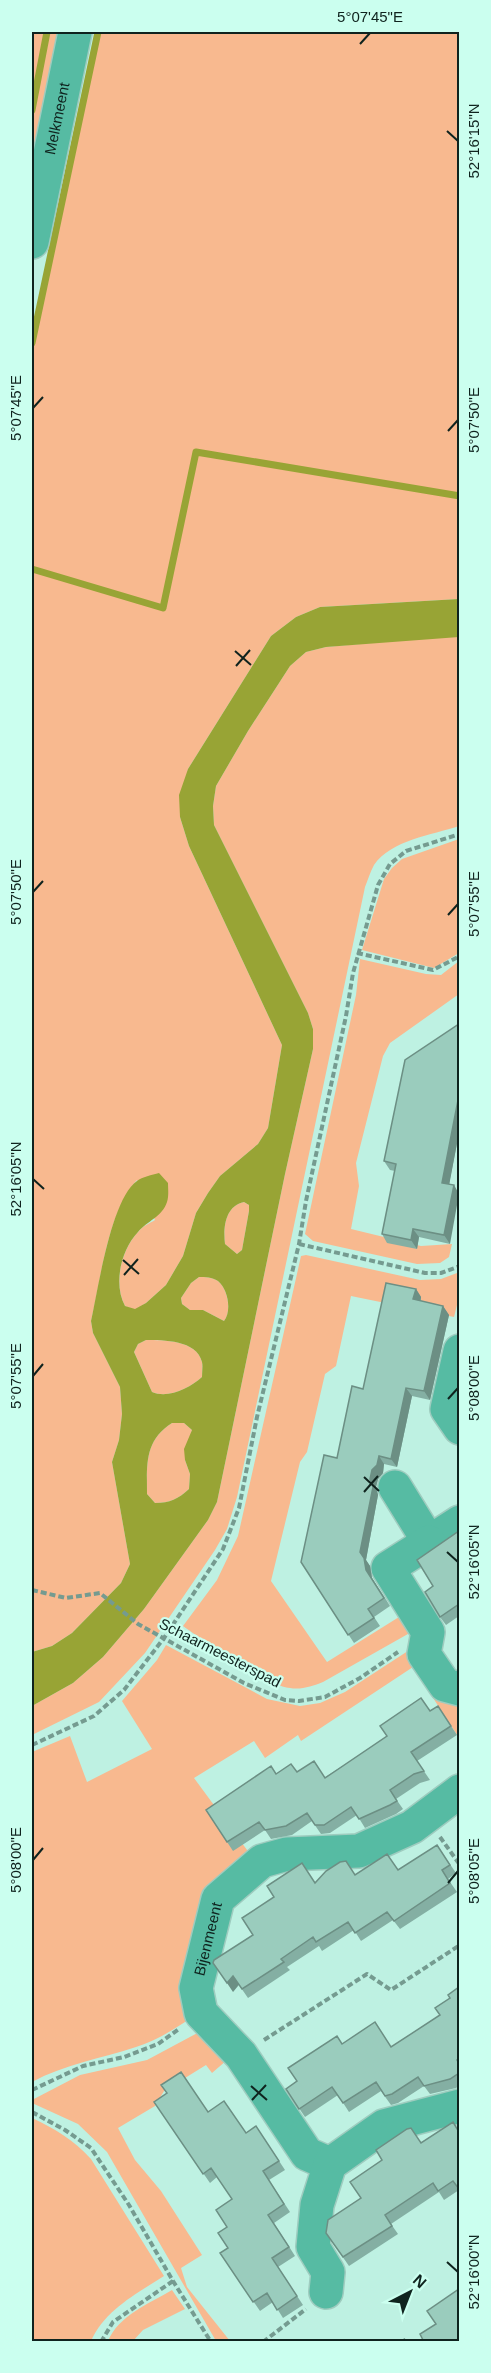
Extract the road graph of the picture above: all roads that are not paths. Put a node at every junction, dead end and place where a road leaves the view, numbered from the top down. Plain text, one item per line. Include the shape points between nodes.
1 (75, 32) edge
2 (32, 242) edge
3 (459, 1352) edge
4 (459, 1428) edge
5 (395, 1487) dead end
6 (459, 1522) edge
7 (429, 1542) junction
8 (459, 1689) edge
9 (459, 1791) edge
10 (459, 2106) edge
11 (330, 2164) junction
12 (326, 2292) road end

1 - 2 street, Melkmeent
3 - 4 street via 447,1409
5 - 7 street
6 - 7 street
7 - 8 street via 388,1568 428,1632 424,1654 445,1685
9 - 11 street, Bijenmeent via 412,1827 359,1851 287,1854 262,1862 218,1899 196,1988 201,2013 241,2055 307,2154
10 - 11 street via 384,2126
11 - 12 street via 317,2205 313,2247 328,2272

